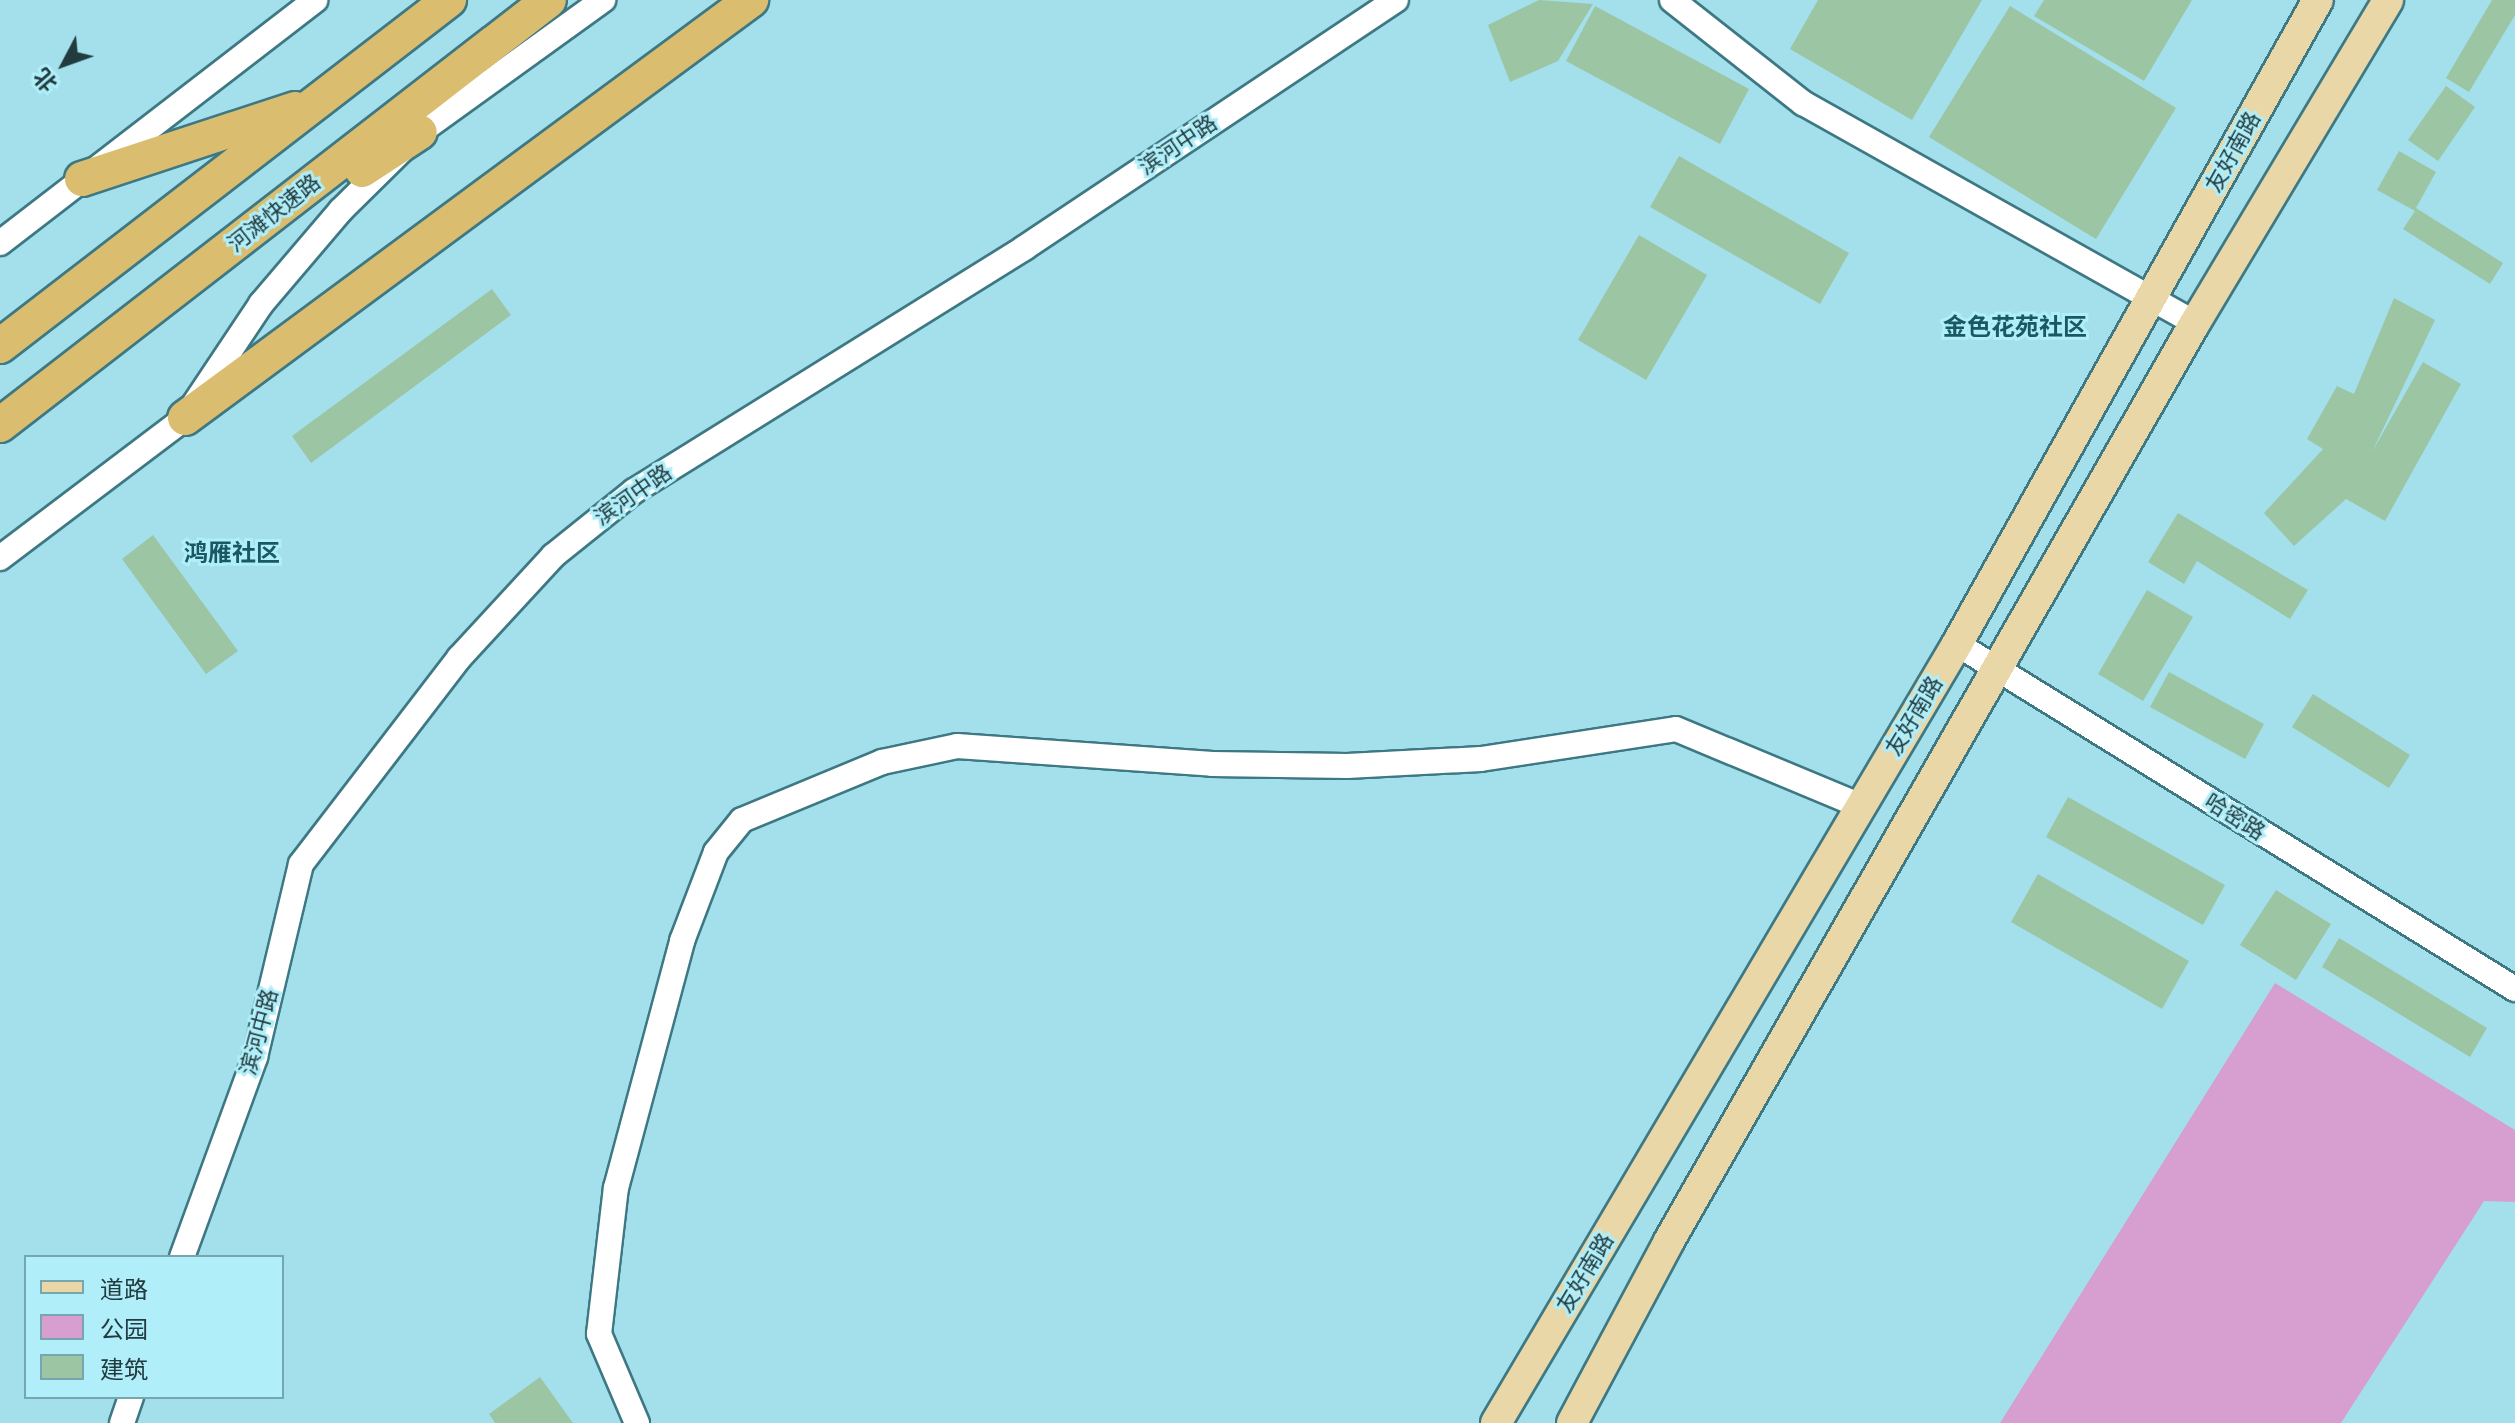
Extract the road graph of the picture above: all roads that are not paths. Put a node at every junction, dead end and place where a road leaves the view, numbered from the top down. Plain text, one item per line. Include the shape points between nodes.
1 (315, 0) edge
2 (449, 0) edge
3 (549, 0) edge
4 (603, 0) edge
5 (751, 0) edge
6 (1396, 0) edge
7 (1672, 0) edge
8 (2318, 0) edge
9 (2388, 0) edge
10 (315, 103) junction
11 (420, 132) junction
12 (82, 179) junction
13 (0, 243) edge
14 (231, 246) junction
15 (2149, 301) junction
16 (2195, 323) junction
17 (0, 346) edge
18 (185, 418) junction
19 (0, 425) edge
20 (0, 558) edge
21 (1957, 644) junction
22 (1999, 670) junction
23 (1861, 806) junction
24 (2515, 989) edge
25 (183, 1255) edge
26 (130, 1399) edge
27 (122, 1423) edge
28 (637, 1423) edge
29 (1496, 1423) edge
30 (1572, 1423) edge

1 - 12 street
2 - 10 highway
3 - 14 highway, 河滩快速路
4 - 11 street
5 - 18 highway
6 - 25 street, 滨河中路 via 1024,248 634,491 553,556 459,658 301,864 255,1057
7 - 15 street via 1803,103
8 - 15 main road, 友好南路
9 - 16 main road
10 - 12 highway
10 - 17 highway
11 - 14 highway
11 - 18 street via 341,210 261,304
12 - 13 street
14 - 19 highway, 河滩快速路
15 - 16 street
15 - 21 main road, 友好南路
16 - 22 main road
18 - 20 street
21 - 22 street, 哈密路
21 - 23 main road, 友好南路
22 - 24 street, 哈密路
22 - 30 main road via 1669,1241
23 - 28 street via 1676,729 1481,759 1347,766 1212,764 957,746 882,762 742,820 716,852 682,941 616,1188 599,1334
23 - 29 main road, 友好南路
26 - 27 street

